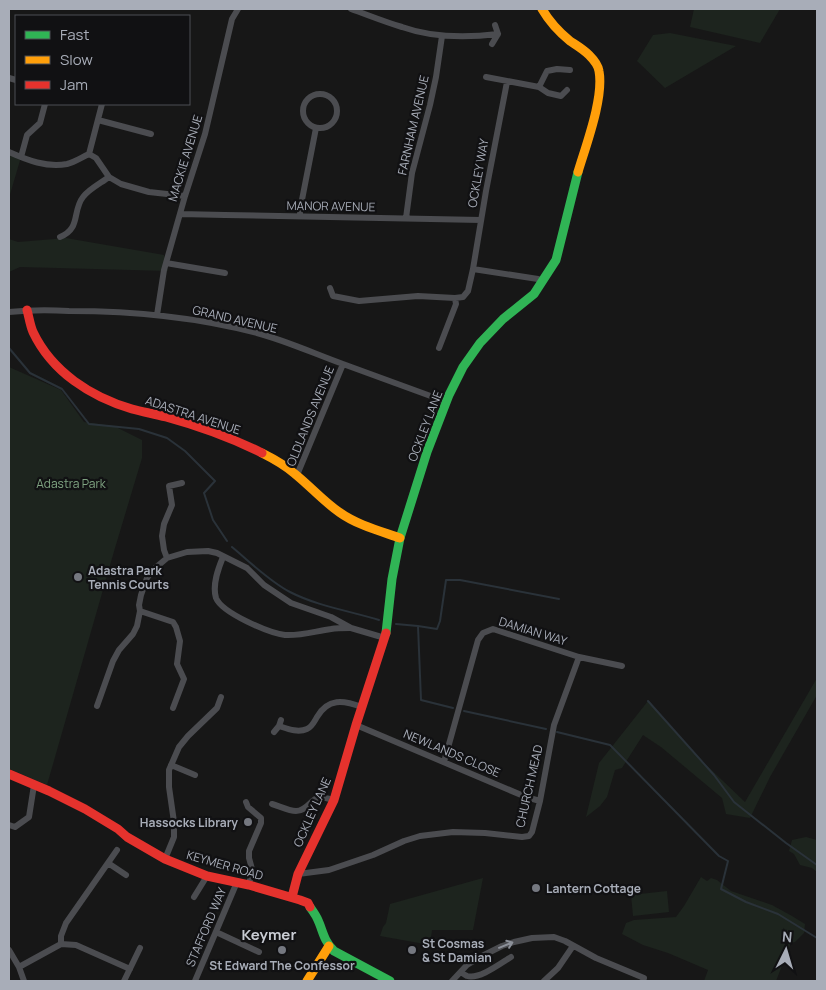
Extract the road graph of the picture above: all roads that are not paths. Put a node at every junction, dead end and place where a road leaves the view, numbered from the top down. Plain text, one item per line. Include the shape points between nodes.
1 (238, 9) edge
2 (351, 9) edge
3 (542, 9) edge
4 (495, 25) dead end
5 (498, 34) junction
6 (442, 36) junction
7 (492, 44) dead end
8 (570, 70) dead end
9 (486, 77) dead end
10 (507, 82) junction
11 (539, 87) junction
12 (567, 90) dead end
13 (45, 105) edge
14 (102, 105) edge
15 (98, 120) junction
16 (316, 128) junction
17 (151, 134) dead end
18 (9, 152) edge
19 (89, 154) junction
20 (22, 157) junction
21 (109, 177) junction
22 (185, 196) junction
23 (180, 214) junction
24 (300, 216) junction
25 (406, 218) junction
26 (481, 220) junction
27 (60, 237) dead end
28 (166, 263) junction
29 (472, 269) junction
30 (225, 273) dead end
31 (542, 283) junction
32 (330, 288) dead end
33 (456, 298) junction
34 (27, 310) junction
35 (9, 312) edge
36 (157, 315) junction
37 (439, 348) dead end
38 (343, 364) junction
39 (447, 402) junction
40 (297, 475) junction
41 (182, 483) dead end
42 (169, 486) junction
43 (161, 487) dead end
44 (400, 538) junction
45 (223, 557) junction
46 (167, 558) junction
47 (140, 611) junction
48 (351, 628) junction
49 (385, 638) junction
50 (579, 656) junction
51 (622, 666) dead end
52 (221, 697) dead end
53 (97, 706) dead end
54 (362, 707) junction
55 (174, 708) dead end
56 (356, 725) junction
57 (274, 732) dead end
58 (444, 762) junction
59 (171, 765) junction
60 (9, 774) edge
61 (195, 775) dead end
62 (34, 785) junction
63 (334, 800) junction
64 (540, 800) junction
65 (246, 802) dead end
66 (272, 804) dead end
67 (9, 825) edge
68 (117, 850) dead end
69 (165, 859) junction
70 (108, 863) junction
71 (298, 874) junction
72 (126, 875) dead end
73 (207, 876) junction
74 (237, 882) junction
75 (249, 885) junction
76 (194, 897) dead end
77 (292, 897) junction
78 (216, 932) junction
79 (62, 944) junction
80 (329, 946) junction
81 (573, 946) junction
82 (140, 948) dead end
83 (9, 950) edge
84 (259, 952) dead end
85 (511, 957) dead end
86 (19, 968) junction
87 (130, 969) junction
88 (460, 972) junction
89 (24, 981) edge
90 (124, 981) edge
91 (195, 981) edge
92 (307, 981) edge
93 (390, 981) edge
94 (452, 981) edge
95 (544, 981) edge
96 (643, 981) edge

1 - 22 street, MACKIE AVENUE via 232,19 204,141
2 - 6 street via 404,28
3 - 31 street, OCKLEY LANE via 549,21 596,63 600,85 556,260
4 - 5 street
5 - 6 street
5 - 7 street
6 - 25 street, FARNHAM AVENUE via 430,105 412,173
8 - 11 street via 557,68 547,71
9 - 10 street
10 - 11 street
10 - 26 street, OCKLEY WAY
11 - 12 street via 561,96
13 - 20 street via 40,123 27,135
14 - 15 street
15 - 17 street
15 - 19 street
16 - 16 street via 303,117 303,105 310,96 322,94 332,99 337,114 332,124
16 - 24 street
18 - 20 street
19 - 20 street via 65,164 40,164
19 - 21 street via 96,158
21 - 22 street via 148,192
21 - 27 street via 82,198 72,230
22 - 23 street, MACKIE AVENUE
23 - 24 street, MANOR AVENUE
23 - 28 street, MACKIE AVENUE
24 - 25 street, MANOR AVENUE
25 - 26 street, MANOR AVENUE
26 - 29 street, OCKLEY WAY
28 - 30 street
28 - 36 street, MACKIE AVENUE
29 - 31 street via 538,279
29 - 33 street, OCKLEY WAY via 468,291 463,297
31 - 39 street, OCKLEY LANE via 480,343 463,367
32 - 33 street via 333,296 359,301 418,296
33 - 37 street, OCKLEY WAY
34 - 35 street, GRAND AVENUE
34 - 36 street, GRAND AVENUE
34 - 40 street, ADASTRA AVENUE via 32,331 42,348 63,373 97,396 232,439 265,454
36 - 38 street, GRAND AVENUE via 258,334
38 - 39 street, GRAND AVENUE
38 - 40 street, OLDLANDS AVENUE
39 - 44 street, OCKLEY LANE via 427,452
40 - 44 street, ADASTRA AVENUE via 317,496 341,513
41 - 42 street
42 - 43 street
42 - 46 street via 172,505 162,536
44 - 49 street, OCKLEY LANE
45 - 46 street via 198,551
45 - 48 street via 247,568 264,585 291,603
45 - 48 street via 217,572 215,596 219,603 241,618 269,631 285,634
46 - 47 street via 147,578
47 - 53 street via 137,626 119,650
47 - 55 street via 173,622 176,627 180,641 177,664 184,679
48 - 49 street
49 - 54 street, OCKLEY LANE
50 - 51 street, DAMIAN WAY
50 - 58 street, DAMIAN WAY via 493,629 484,633 478,640
50 - 64 street, CHURCH MEAD via 554,725
52 - 59 street via 217,708 178,748
54 - 56 street, OCKLEY LANE
54 - 57 street via 334,702 320,711 306,729 293,731 280,723
56 - 58 street, NEWLANDS CLOSE
56 - 63 street, OCKLEY LANE
58 - 64 street, NEWLANDS CLOSE
59 - 61 street
59 - 69 street via 169,787 174,837
60 - 62 street, KEYMER ROAD
62 - 67 street via 28,817 15,827
62 - 69 street, KEYMER ROAD via 85,809
63 - 66 street via 317,798 300,811
63 - 71 street, OCKLEY LANE
64 - 71 street, CHURCH MEAD via 529,836 453,832 420,836 329,870
65 - 75 street via 261,823 249,851 252,868
68 - 70 street
69 - 73 street, KEYMER ROAD
70 - 72 street
70 - 79 street via 66,923
71 - 77 street, OCKLEY LANE
73 - 74 street, KEYMER ROAD
73 - 76 street
74 - 75 street, KEYMER ROAD
74 - 78 street, STAFFORD WAY
75 - 77 street, KEYMER ROAD
77 - 80 street, KEYMER ROAD via 308,903
78 - 84 street
78 - 91 street, STAFFORD WAY
79 - 86 street
79 - 87 street via 76,945
80 - 92 street
80 - 93 street
88 -> 81 street via 482,956 514,942 554,937
81 - 95 street
81 - 96 street via 644,978
82 - 87 street
83 - 86 street
85 - 88 street via 481,975 466,976
86 - 89 street
87 - 90 street
88 - 94 street

